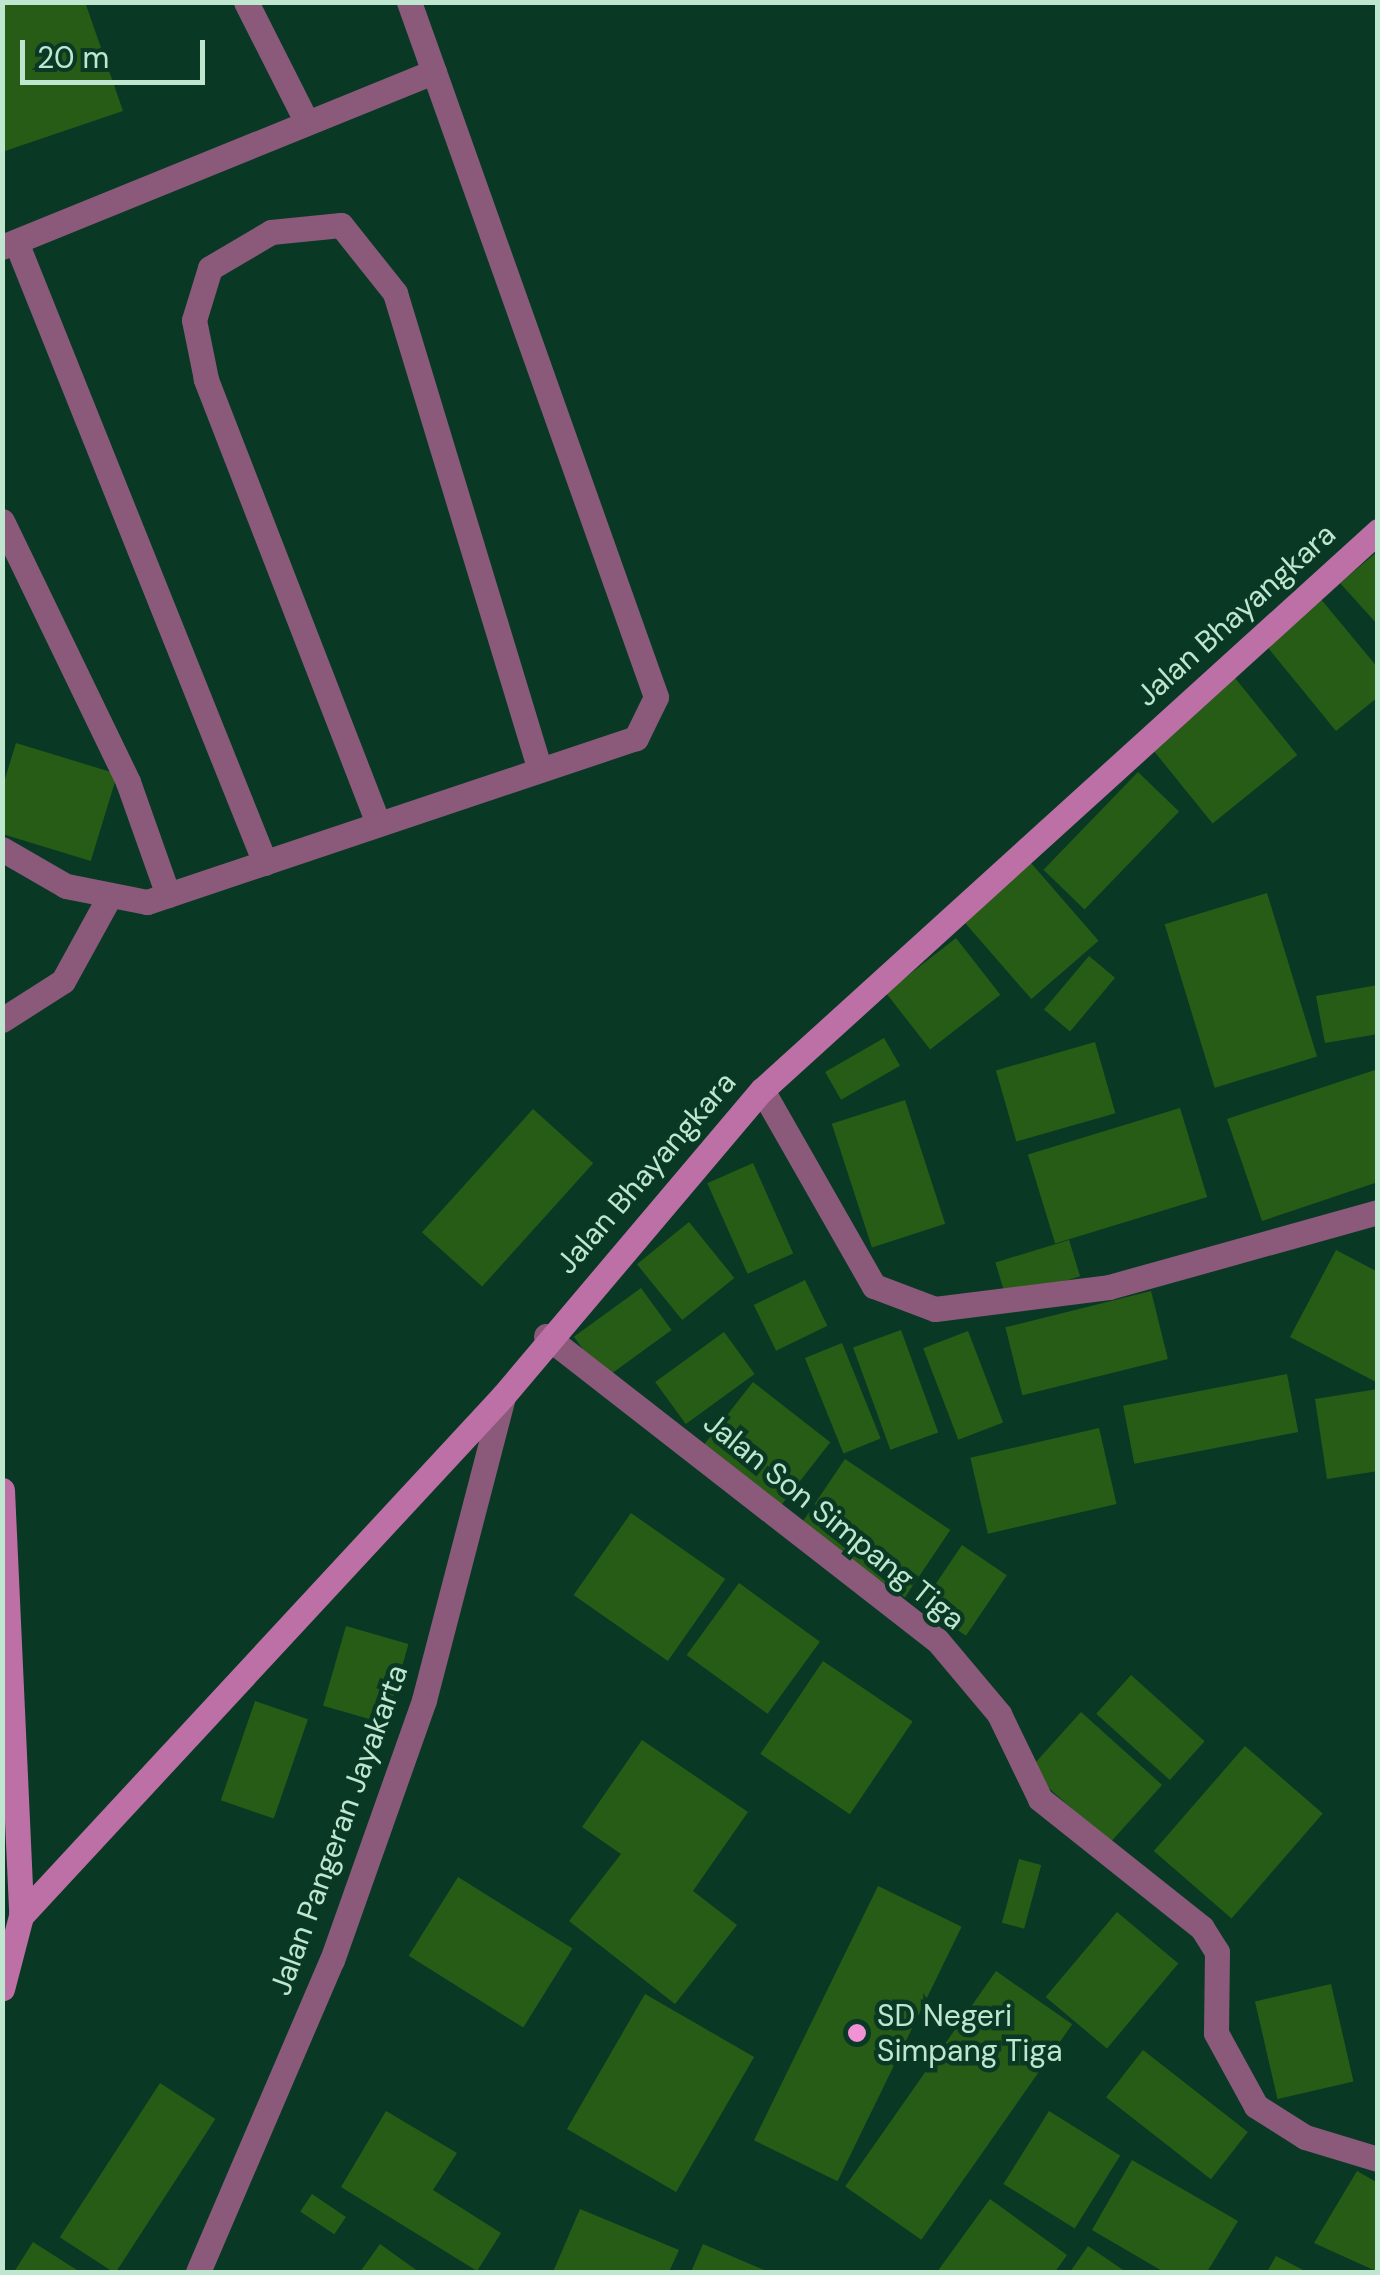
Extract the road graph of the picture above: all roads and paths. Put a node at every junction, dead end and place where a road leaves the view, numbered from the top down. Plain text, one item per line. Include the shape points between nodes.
1 (246, 2) edge
2 (410, 2) edge
3 (434, 72) junction
4 (304, 117) junction
5 (9, 244) edge
6 (2, 521) edge
7 (1378, 531) edge
8 (539, 768) junction
9 (376, 818) junction
10 (2, 848) edge
11 (265, 864) junction
12 (168, 895) junction
13 (108, 899) junction
14 (2, 1020) edge
15 (762, 1090) junction
16 (1378, 1212) edge
17 (546, 1336) junction
18 (502, 1396) junction
19 (2, 1490) edge
20 (21, 1916) junction
21 (2, 1989) edge
22 (1378, 2159) edge
23 (198, 2272) edge

1 - 4 street
2 - 3 street
3 - 4 street
3 - 8 street via 656,697 636,738
4 - 5 street
5 - 11 street
6 - 12 street via 128,782
7 - 15 street, Jalan Bhayangkara
8 - 9 street
8 - 9 street via 394,293 341,225 271,232 210,268 194,320 206,379
9 - 11 street
10 - 13 street
11 - 12 street
12 - 13 street
13 - 14 street via 63,981
15 - 16 street via 874,1286 934,1309 1109,1287
15 - 17 street, Jalan Bhayangkara
17 - 18 street, Jalan Bhayangkara
17 - 22 street, Jalan Son Simpang Tiga via 938,1640 999,1714 1040,1799 1202,1928 1217,1952 1216,2032 1256,2106 1306,2137
18 - 20 street, Jalan Bhayangkara
18 - 23 street, Jalan Pangeran Jayakarta via 424,1700 332,1960
19 - 20 street
20 - 21 street

